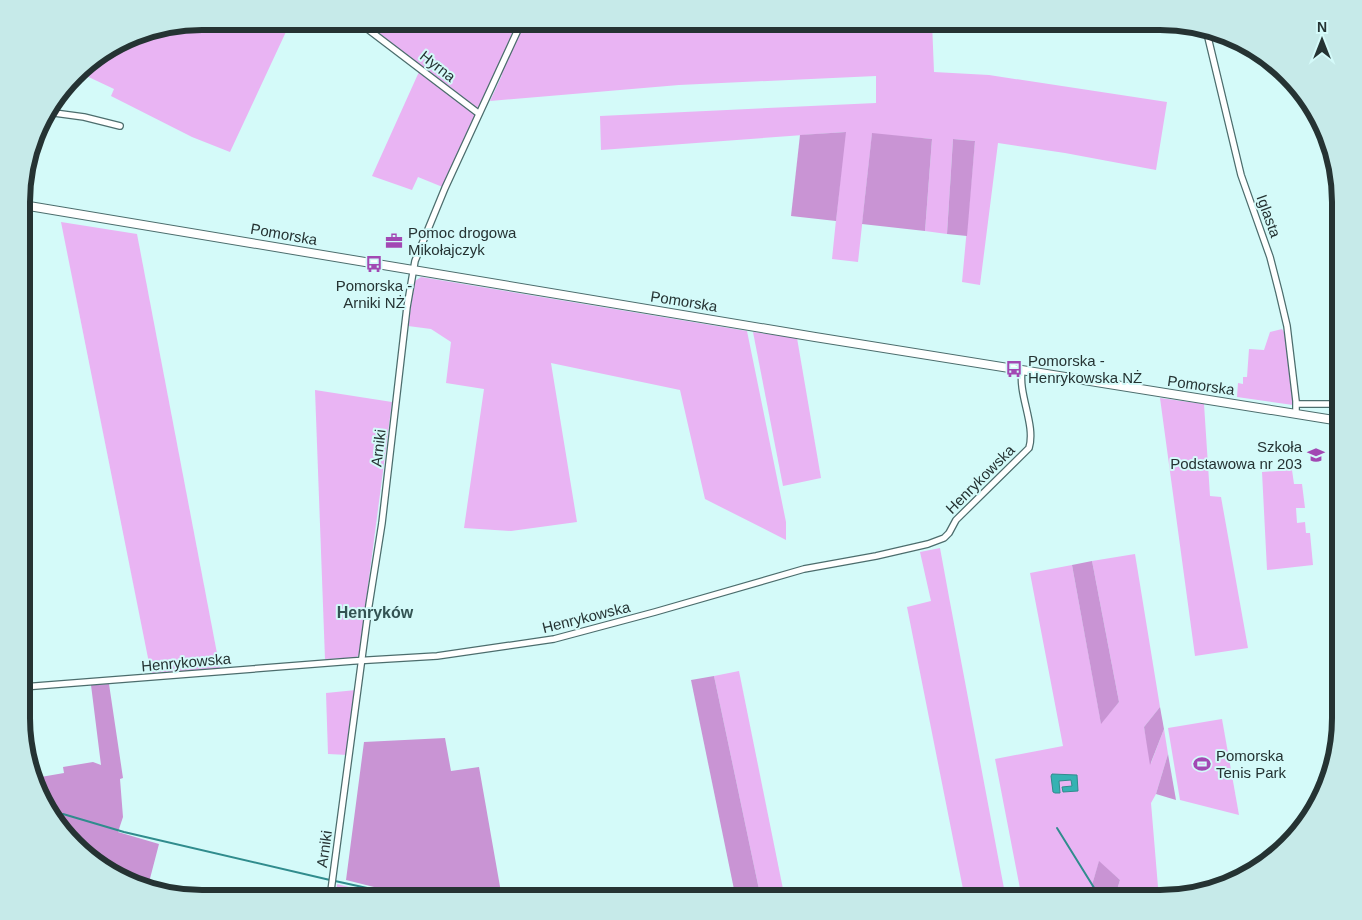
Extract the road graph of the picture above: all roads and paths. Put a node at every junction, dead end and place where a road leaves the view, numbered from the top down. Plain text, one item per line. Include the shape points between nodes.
1 (369, 30) edge
2 (518, 30) edge
3 (1208, 37) edge
4 (55, 113) edge
5 (478, 113) junction
6 (120, 126) dead end
7 (30, 206) edge
8 (413, 270) junction
9 (1022, 370) junction
10 (1297, 404) junction
11 (1332, 404) edge
12 (1296, 414) junction
13 (1332, 420) edge
14 (363, 661) junction
15 (30, 686) edge
16 (331, 890) edge

1 - 5 street, Hyrna
2 - 5 street, Arniki
3 - 10 street, Iglasta via 1241,175 1279,292 1287,326
4 - 6 street
5 - 8 street, Arniki
7 - 8 street, Pomorska
8 - 9 street, Pomorska
8 - 14 street, Arniki
9 - 12 street, Pomorska
9 - 14 street, Henrykowska via 1029,448 956,520 944,538 876,556 804,569 554,639 437,656
10 - 11 street
10 - 12 street, Iglasta
12 - 13 street, Pomorska
14 - 15 street, Henrykowska
14 - 16 street, Arniki

